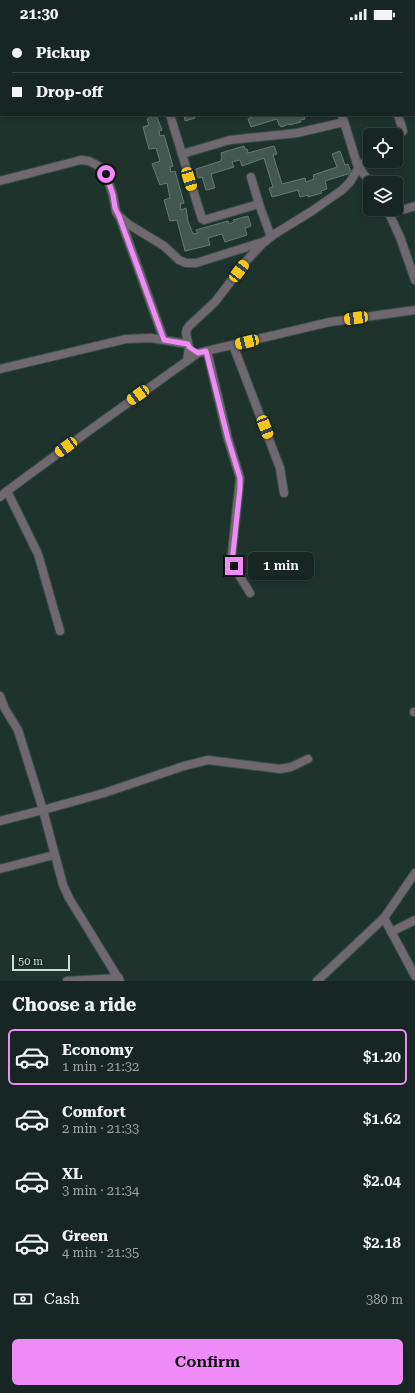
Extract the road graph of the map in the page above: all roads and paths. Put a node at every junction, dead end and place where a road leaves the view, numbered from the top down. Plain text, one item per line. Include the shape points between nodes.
1 (170, 116) edge
2 (398, 116) edge
3 (343, 118) edge
4 (402, 128) edge
5 (182, 154) junction
6 (363, 164) edge
7 (360, 167) junction
8 (366, 176) edge
9 (251, 178) dead end
10 (0, 181) edge
11 (259, 204) junction
12 (415, 206) edge
13 (403, 209) edge
14 (119, 216) junction
15 (390, 216) edge
16 (268, 239) junction
17 (415, 280) edge
18 (415, 310) edge
19 (164, 340) junction
20 (189, 345) junction
21 (233, 345) junction
22 (206, 351) junction
23 (198, 353) junction
24 (187, 361) junction
25 (0, 369) edge
26 (7, 491) junction
27 (284, 493) dead end
28 (0, 497) edge
29 (250, 593) dead end
30 (60, 631) dead end
31 (0, 696) edge
32 (308, 759) dead end
33 (43, 810) junction
34 (0, 821) edge
35 (54, 856) junction
36 (0, 869) edge
37 (415, 873) edge
38 (384, 918) junction
39 (415, 920) edge
40 (391, 932) junction
41 (415, 976) edge
42 (119, 979) edge
43 (67, 981) edge
44 (317, 981) edge

1 - 5 street
2 - 4 street
3 - 5 street via 297,133 230,140
3 - 7 street
5 - 11 street via 202,219
6 - 7 street
7 - 8 street
7 - 16 street via 342,190
9 - 11 street
10 - 14 street via 81,160 89,161 104,169
11 - 16 street
12 - 13 street
14 - 16 street via 186,263 196,263
14 - 19 street
15 - 17 street
16 - 20 street via 247,260 215,302 189,326 186,333
18 - 21 street via 330,322
19 - 20 street
19 - 25 street via 126,338
20 - 23 street
20 - 24 street
21 - 22 street
21 - 27 street via 280,468
22 - 23 street
22 - 29 street via 240,478 232,562
23 - 24 street
24 - 26 street
26 - 28 street
26 - 30 street via 38,554
31 - 33 street via 18,730
32 - 33 street via 280,769 208,760
33 - 34 street
33 - 35 street
35 - 36 street
35 - 42 street via 69,898
37 - 38 street
38 - 40 street
38 - 44 street
39 - 40 street
40 - 41 street
42 - 43 street

